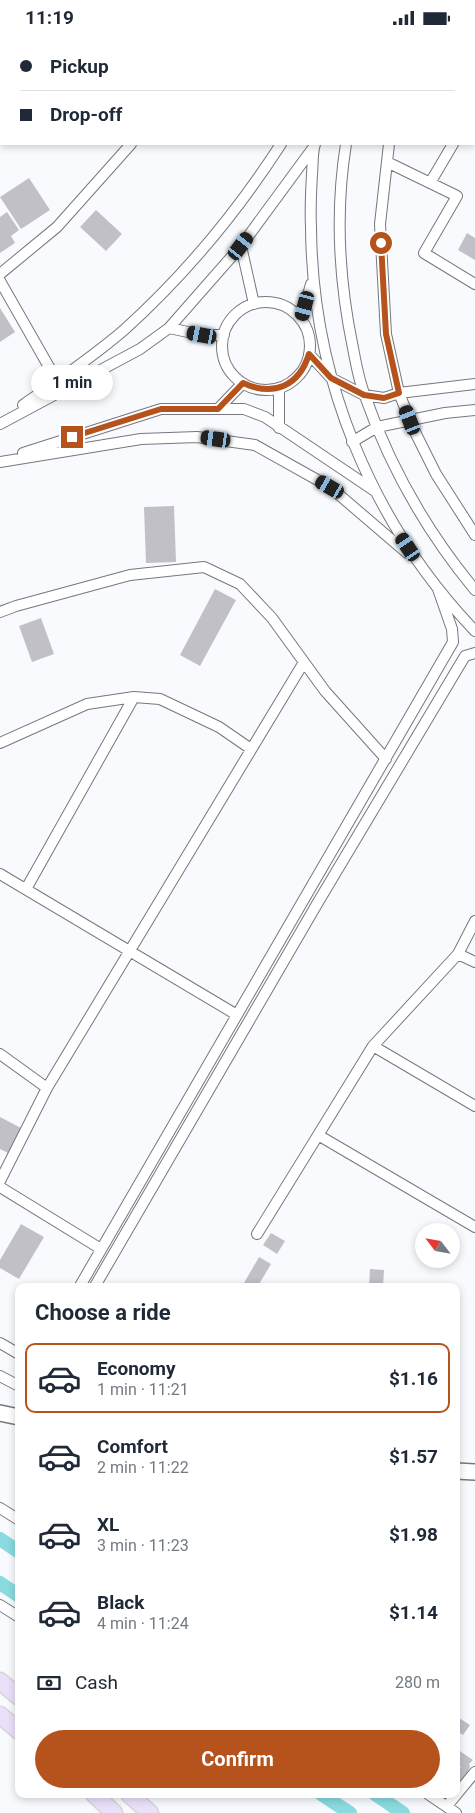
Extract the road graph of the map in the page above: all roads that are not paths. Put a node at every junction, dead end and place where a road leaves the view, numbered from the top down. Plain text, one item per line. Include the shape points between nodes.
1 (130, 145) edge
2 (280, 145) edge
3 (346, 145) edge
4 (389, 145) edge
5 (452, 145) edge
6 (314, 146) edge
7 (387, 162) junction
8 (430, 183) junction
9 (241, 246) junction
10 (0, 274) edge
11 (313, 278) junction
12 (0, 281) edge
13 (475, 284) edge
14 (254, 304) junction
15 (301, 320) junction
16 (169, 328) junction
17 (224, 335) junction
18 (309, 354) junction
19 (331, 378) junction
20 (57, 381) junction
21 (243, 383) junction
22 (475, 385) edge
23 (279, 388) junction
24 (399, 393) junction
25 (364, 395) junction
26 (218, 409) junction
27 (475, 410) edge
28 (410, 420) junction
29 (0, 423) edge
30 (377, 427) junction
31 (279, 428) junction
32 (352, 443) junction
33 (0, 462) edge
34 (376, 491) junction
35 (475, 535) edge
36 (417, 561) junction
37 (438, 589) junction
38 (475, 590) edge
39 (0, 612) edge
40 (475, 631) edge
41 (475, 653) edge
42 (304, 662) junction
43 (134, 697) junction
44 (0, 743) edge
45 (251, 749) junction
46 (386, 759) junction
47 (0, 873) edge
48 (26, 889) junction
49 (475, 921) edge
50 (130, 951) junction
51 (458, 954) junction
52 (475, 962) edge
53 (237, 1015) junction
54 (373, 1047) junction
55 (0, 1054) edge
56 (47, 1087) junction
57 (475, 1106) edge
58 (318, 1135) junction
59 (0, 1181) edge
60 (0, 1187) edge
61 (475, 1227) edge
62 (257, 1234) dead end
63 (101, 1249) junction
64 (82, 1283) edge
65 (97, 1283) edge
66 (0, 1343) edge
67 (15, 1352) edge
68 (0, 1376) edge
69 (15, 1384) edge
70 (0, 1413) edge
71 (15, 1416) edge
72 (460, 1471) edge
73 (475, 1472) edge
74 (0, 1508) edge
75 (15, 1517) edge
76 (0, 1605) edge
77 (15, 1614) edge
78 (0, 1681) edge
79 (15, 1694) edge
80 (0, 1715) edge
81 (15, 1728) edge
82 (475, 1772) edge
83 (460, 1790) edge
84 (98, 1798) edge
85 (133, 1798) edge
86 (434, 1798) edge
87 (454, 1798) edge
88 (447, 1806) junction
89 (114, 1813) edge
90 (150, 1813) edge
91 (456, 1813) edge

1 - 10 street via 57,227
2 - 20 street via 253,187 192,262 123,330
3 - 25 street via 341,189 340,256 348,323
4 - 7 street
5 - 8 street
6 - 9 street
6 - 11 street via 310,210
7 - 8 street
7 - 24 street via 380,224 386,334
8 - 13 street via 457,196 424,253
9 - 14 street
9 - 16 street
11 - 15 street
11 - 19 street via 318,320
12 - 20 street
14 - 15 street via 280,305
14 - 17 street via 232,319
15 - 18 street via 309,336
16 - 17 street via 202,335
16 - 29 street via 140,349
17 - 21 street via 226,362 230,371
18 - 19 street
18 - 23 street via 296,378
19 - 25 street
19 - 32 street
20 - 29 street
21 - 23 street via 261,389
21 - 26 street
22 - 24 street
23 - 31 street
24 - 25 street via 384,398
24 - 28 street
25 - 30 street
26 - 31 street via 244,409 265,417
26 - 33 street via 161,409
27 - 28 street
28 - 30 street
28 - 35 street via 436,474
30 - 32 street
30 - 38 street via 417,510
31 - 34 street
32 - 34 street
33 - 36 street via 141,439 197,437 255,445 330,487
34 - 36 street
36 - 37 street
37 - 40 street
37 - 46 street via 454,642
39 - 42 street via 130,575 204,567 240,584 272,618
41 - 65 street via 466,656 317,904
42 - 45 street
42 - 46 street via 325,691
43 - 44 street via 87,704
43 - 45 street via 160,699 219,727
43 - 48 street
45 - 50 street
46 - 53 street
47 - 48 street
48 - 50 street
49 - 51 street
50 - 53 street
50 - 56 street
51 - 52 street
51 - 54 street
53 - 63 street
54 - 57 street
54 - 58 street
55 - 56 street
56 - 59 street
58 - 61 street
58 - 62 street
60 - 63 street
63 - 64 street
66 - 67 street
68 - 69 street
70 - 71 main road
72 - 73 main road
74 - 75 street
76 - 77 street
78 - 79 main road
80 - 81 main road
82 - 83 street
84 - 89 main road
85 - 90 main road
86 - 88 street
87 - 88 street
88 - 91 street

